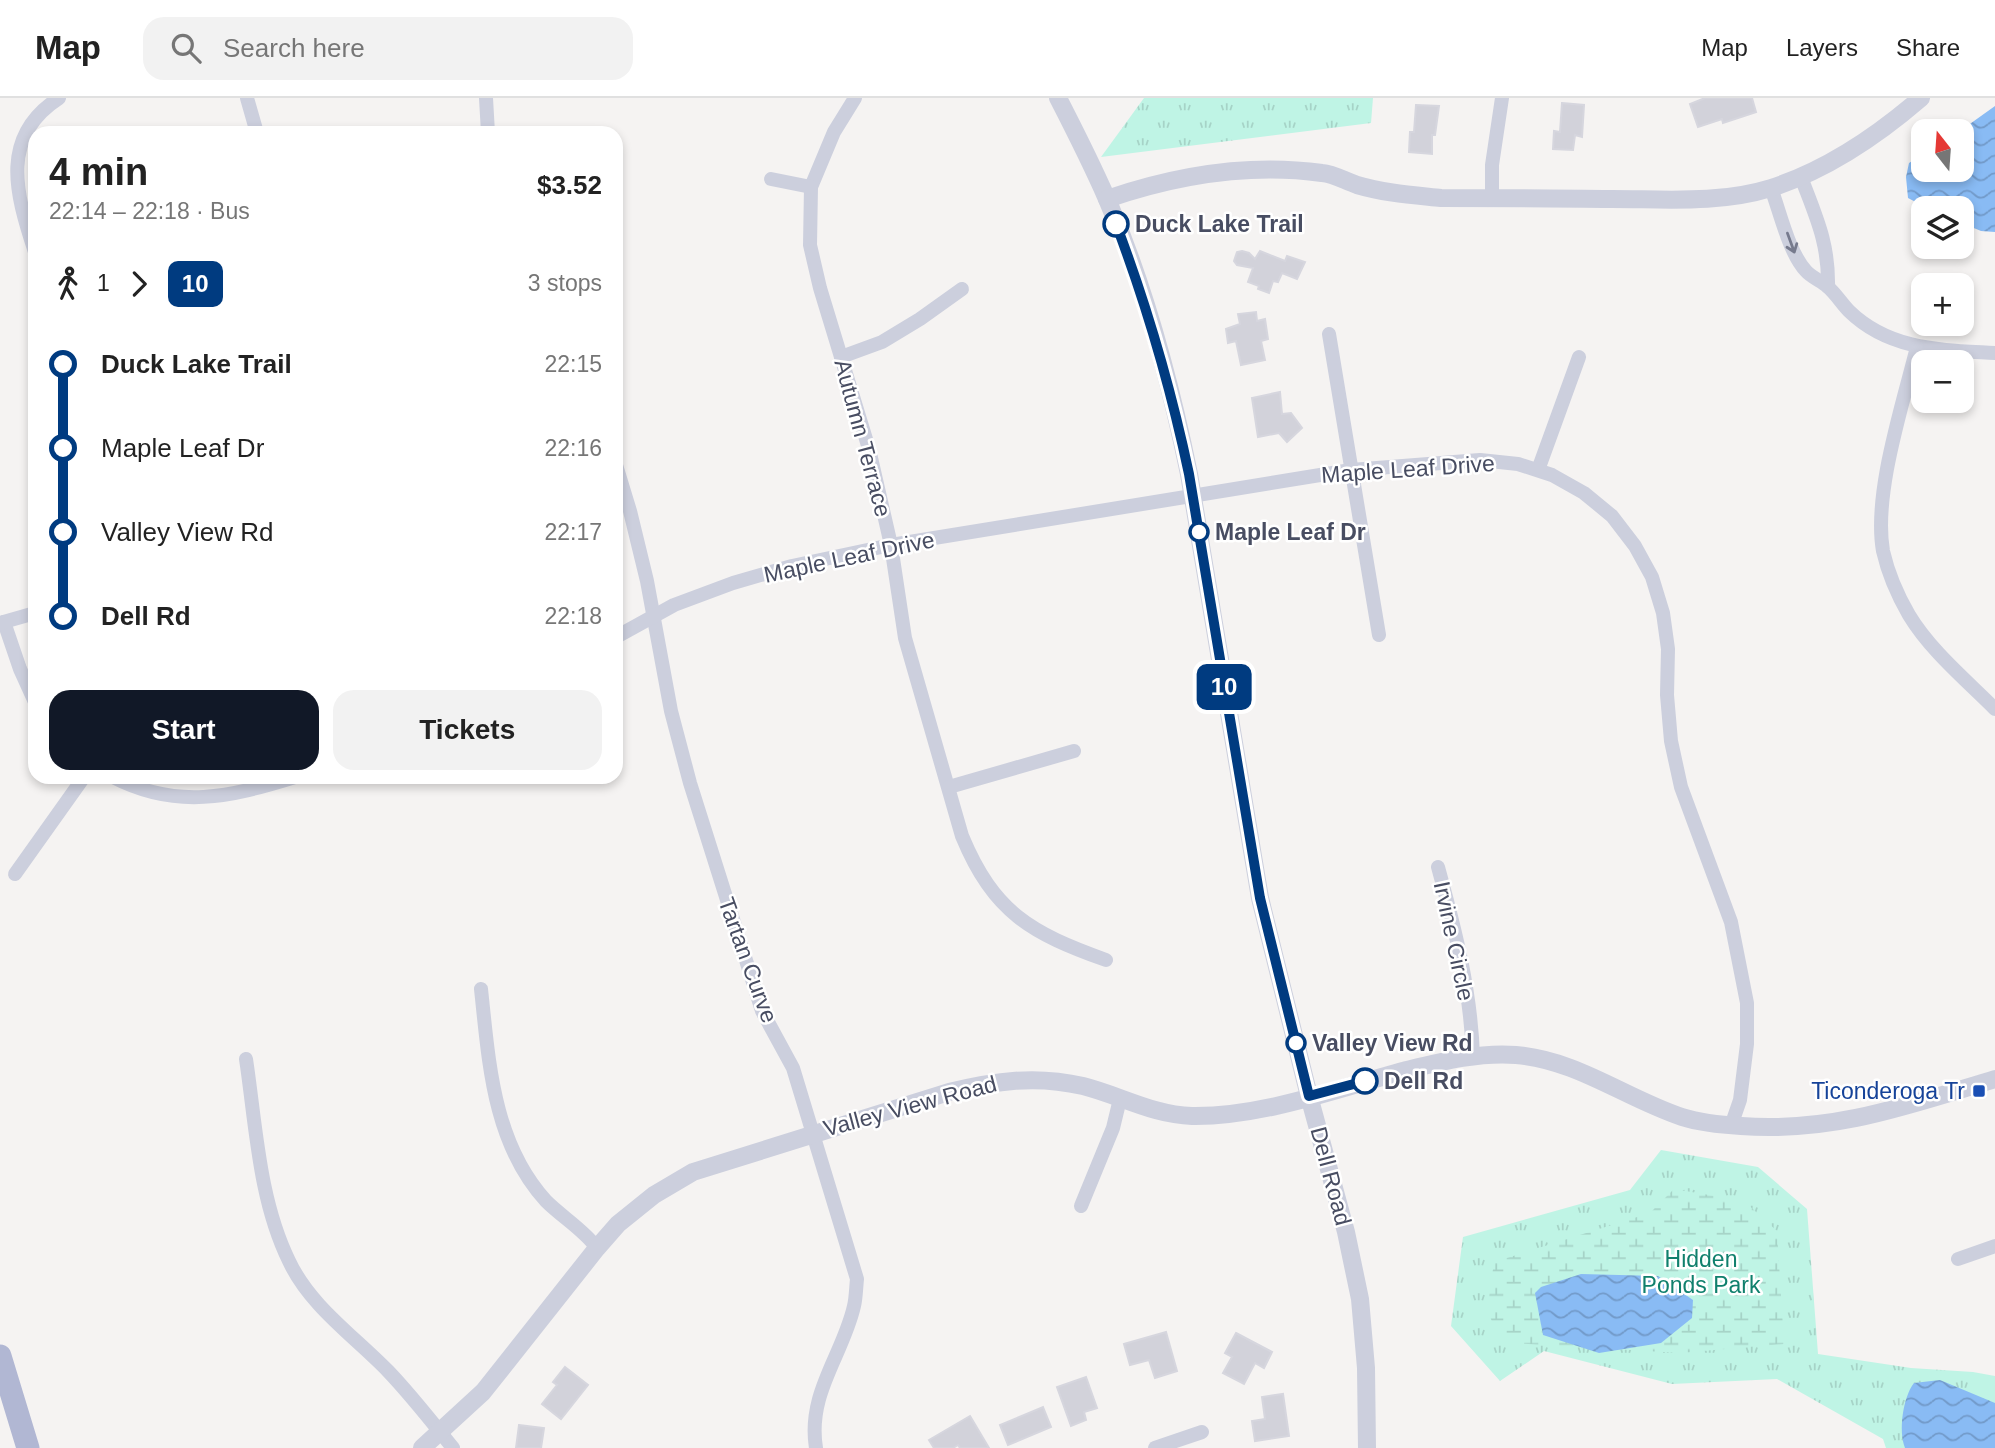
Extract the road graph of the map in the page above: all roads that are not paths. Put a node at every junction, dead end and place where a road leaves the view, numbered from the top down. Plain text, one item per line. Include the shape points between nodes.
1 (59, 98) edge
2 (247, 98) edge
3 (486, 98) edge
4 (855, 98) edge
5 (1058, 98) edge
6 (1502, 98) edge
7 (1921, 98) edge
8 (255, 126) edge
9 (488, 126) edge
10 (1801, 177) junction
11 (771, 179) dead end
12 (811, 187) junction
13 (1771, 188) junction
14 (1492, 198) junction
15 (1107, 199) junction
16 (28, 231) edge
17 (1828, 286) junction
18 (962, 289) dead end
19 (1329, 334) dead end
20 (1917, 347) junction
21 (1995, 353) edge
22 (841, 357) junction
23 (1579, 357) dead end
24 (1351, 470) junction
25 (1538, 470) junction
26 (623, 488) edge
27 (1193, 495) junction
28 (891, 545) junction
29 (28, 615) edge
30 (653, 618) junction
31 (2, 623) edge
32 (623, 633) edge
33 (1379, 635) dead end
34 (28, 687) edge
35 (1995, 709) edge
36 (1074, 751) dead end
37 (79, 784) edge
38 (129, 784) edge
39 (269, 784) edge
40 (949, 787) junction
41 (1438, 867) dead end
42 (15, 873) dead end
43 (1106, 960) dead end
44 (481, 989) dead end
45 (1473, 1057) junction
46 (246, 1059) dead end
47 (1995, 1079) edge
48 (1309, 1096) junction
49 (1120, 1099) junction
50 (1731, 1126) junction
51 (812, 1132) junction
52 (1080, 1206) dead end
53 (1995, 1246) edge
54 (597, 1248) junction
55 (1958, 1259) dead end
56 (1, 1363) edge
57 (440, 1432) junction
58 (1202, 1432) dead end
59 (28, 1448) edge
60 (422, 1448) edge
61 (453, 1448) edge
62 (816, 1448) edge
63 (1155, 1448) edge
64 (1367, 1448) edge

1 - 16 street via 26,124 15,145 11,168
2 - 8 street
3 - 9 street
4 - 12 street, Autumn Terrace via 834,132
5 - 15 street, Dell Road
6 - 14 street
7 - 10 street via 1859,145
10 - 13 street
10 - 17 street via 1825,240
11 - 12 street
12 - 22 street, Autumn Terrace via 810,245
13 - 14 street via 1709,199
13 -> 17 street via 1795,254 1807,272
14 - 15 street via 1398,194 1325,173 1234,169 1153,184
15 - 27 street, Dell Road via 1156,340
17 - 20 street via 1868,327
18 - 22 street via 881,342
19 - 24 street
20 - 21 street
20 - 35 street via 1885,480 1883,551 1910,617
22 - 28 street, Autumn Terrace
23 - 25 street
24 - 25 street, Maple Leaf Drive via 1480,460
24 - 27 street, Maple Leaf Drive
24 - 33 street
25 - 50 street, Maple Leaf Drive via 1584,493 1612,516 1652,577 1663,613 1671,741 1681,787 1731,922 1747,1003 1740,1100
26 - 30 street, Tartan Curve
27 - 28 street, Maple Leaf Drive
27 - 48 street, Dell Road via 1260,898
28 - 30 street, Maple Leaf Drive via 733,583
28 - 40 street, Autumn Terrace via 905,638
29 - 31 street
30 - 32 street, Maple Leaf Drive
30 - 51 street, Tartan Curve via 690,783 752,983 793,1068
31 - 34 street
36 - 40 street
37 - 42 street
38 - 39 street via 150,793 188,798 225,796
40 - 43 street, Autumn Terrace via 962,836 994,893 1044,936
41 - 45 street, Irvine Circle via 1460,945
44 - 54 street via 496,1106 508,1140 545,1200
45 - 48 street, Valley View Road
45 - 50 street, Valley View Road via 1515,1055 1546,1061 1578,1070 1683,1118
46 - 57 street via 266,1193 289,1262 310,1294 390,1373
47 - 50 street, Valley View Road via 1849,1121 1792,1127
48 - 49 street, Valley View Road via 1215,1116 1151,1110
48 - 64 street, Dell Road via 1360,1299
49 - 51 street, Valley View Road via 1048,1080 1012,1079 949,1091
49 - 52 street
51 - 54 street, Valley View Road via 693,1172 654,1195
51 - 62 street, Tartan Curve via 857,1279 854,1306 818,1403
53 - 55 street
54 - 57 street, Valley View Road via 483,1392
56 - 59 main road
57 - 60 street, Valley View Road
57 - 61 street
58 - 63 street

